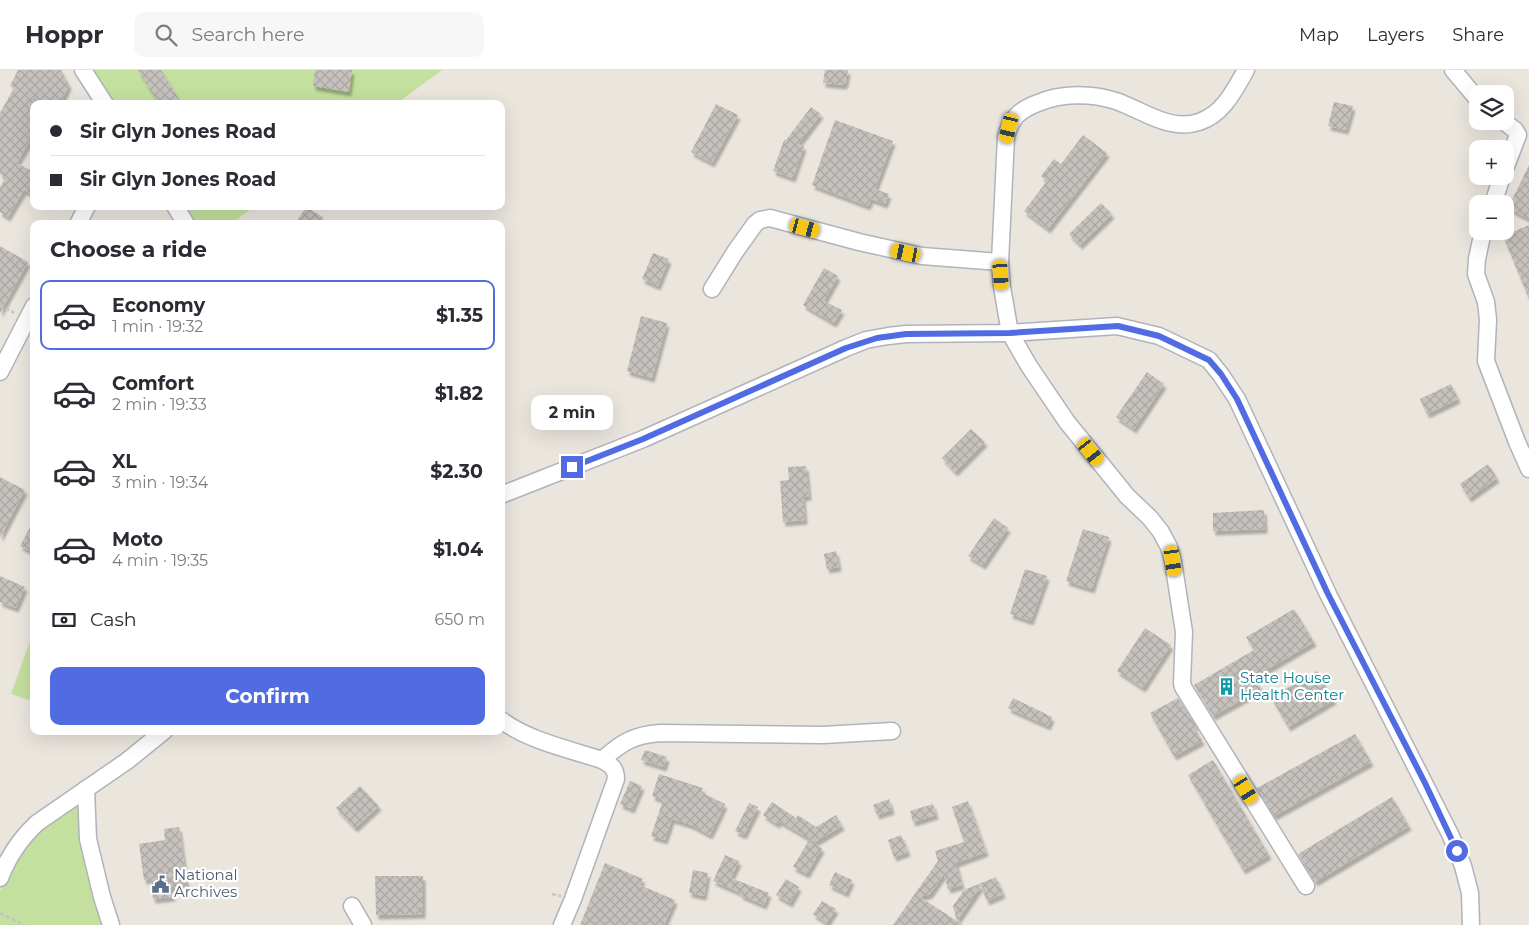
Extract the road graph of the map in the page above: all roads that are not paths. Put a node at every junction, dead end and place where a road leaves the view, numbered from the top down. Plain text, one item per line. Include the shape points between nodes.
1 (83, 70) edge
2 (1246, 70) edge
3 (1453, 70) edge
4 (1469, 89) edge
5 (103, 100) edge
6 (1514, 129) edge
7 (1514, 145) edge
8 (1481, 240) edge
9 (1000, 262) junction
10 (712, 290) dead end
11 (30, 314) edge
12 (1010, 333) junction
13 (0, 372) edge
14 (1529, 469) edge
15 (505, 493) edge
16 (505, 723) edge
17 (892, 731) dead end
18 (159, 735) edge
19 (602, 760) junction
20 (86, 789) junction
21 (0, 878) edge
22 (1306, 886) dead end
23 (352, 906) dead end
24 (111, 925) edge
25 (363, 925) edge
26 (562, 925) edge
27 (1471, 925) edge

1 - 5 street
2 - 9 street via 1219,110 1197,123 1178,125 1115,101 1094,97 1051,97 1023,110 1013,118 1006,138
3 - 4 street
6 - 7 street via 1518,135
8 - 14 street via 1476,274 1486,302 1486,362
9 - 10 street via 922,256 765,218 755,224
9 - 12 street
11 - 13 street
12 - 15 street via 906,334 866,340 643,439
12 - 22 street via 1067,422 1165,539 1173,561 1184,632 1183,687
12 - 27 street via 1118,326 1159,336 1190,350 1209,360 1221,374 1237,399 1328,594 1451,836 1470,893
16 - 19 street via 527,736
17 - 19 street via 823,735 645,734 617,746
18 - 20 street
19 - 26 street via 612,766 616,779
20 - 21 street via 24,834
20 - 24 street via 88,839
23 - 25 street

